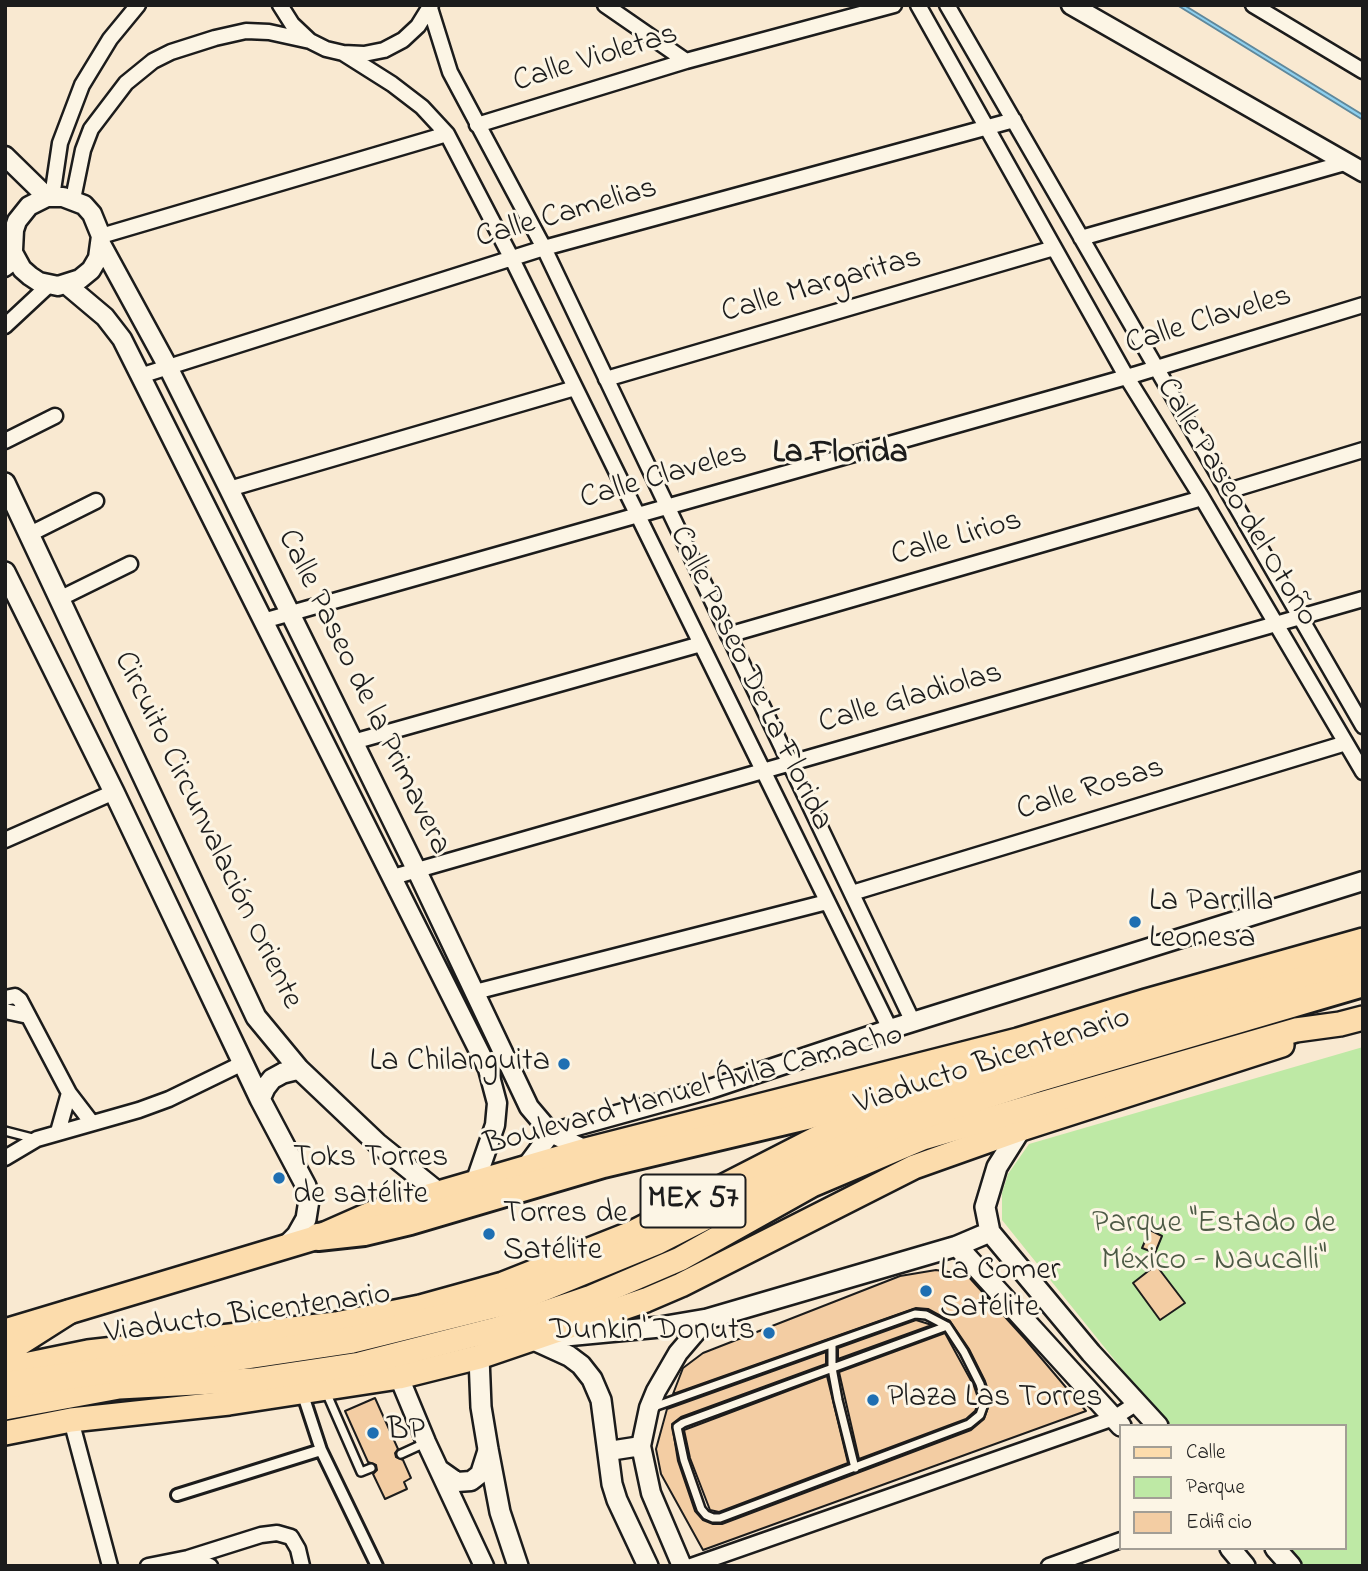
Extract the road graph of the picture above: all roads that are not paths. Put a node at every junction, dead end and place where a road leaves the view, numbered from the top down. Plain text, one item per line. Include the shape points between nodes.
1 (138, 5) edge
2 (280, 5) edge
3 (605, 5) edge
4 (894, 5) edge
5 (918, 5) edge
6 (947, 5) edge
7 (1071, 5) edge
8 (1253, 5) edge
9 (430, 7) edge
10 (310, 41) junction
11 (343, 54) junction
12 (686, 61) junction
13 (1361, 68) edge
14 (1014, 120) junction
15 (477, 125) junction
16 (988, 128) junction
17 (447, 134) junction
18 (5, 156) edge
19 (1355, 167) edge
20 (50, 197) junction
21 (73, 200) junction
22 (1081, 238) junction
23 (101, 240) junction
24 (544, 248) junction
25 (1054, 248) junction
26 (10, 254) edge
27 (512, 258) junction
28 (58, 285) junction
29 (1363, 305) edge
30 (5, 326) edge
31 (168, 367) junction
32 (1157, 368) junction
33 (140, 376) junction
34 (1126, 376) junction
35 (606, 380) junction
36 (575, 388) junction
37 (55, 416) dead end
38 (5, 441) edge
39 (1363, 450) edge
40 (5, 483) edge
41 (229, 489) junction
42 (1228, 491) junction
43 (1202, 498) junction
44 (96, 501) dead end
45 (667, 507) junction
46 (638, 515) junction
47 (30, 534) junction
48 (130, 565) dead end
49 (5, 572) edge
50 (61, 598) junction
51 (1363, 599) edge
52 (290, 614) junction
53 (1299, 618) junction
54 (263, 621) junction
55 (1275, 625) junction
56 (728, 635) junction
57 (701, 644) junction
58 (1363, 726) edge
59 (354, 742) junction
60 (1346, 743) junction
61 (790, 764) junction
62 (763, 771) junction
63 (1363, 772) edge
64 (114, 792) junction
65 (5, 839) edge
66 (417, 871) junction
67 (393, 877) junction
68 (1363, 881) edge
69 (852, 893) junction
70 (827, 902) junction
71 (1363, 940) edge
72 (1363, 961) edge
73 (1363, 983) edge
74 (475, 992) junction
75 (10, 997) edge
76 (5, 1011) edge
77 (28, 1016) junction
78 (256, 1017) junction
79 (1363, 1018) edge
80 (914, 1022) junction
81 (1340, 1024) junction
82 (890, 1029) junction
83 (230, 1033) junction
84 (243, 1063) junction
85 (299, 1069) junction
86 (967, 1076) junction
87 (69, 1093) junction
88 (260, 1099) junction
89 (92, 1123) junction
90 (1021, 1129) junction
91 (5, 1131) edge
92 (58, 1132) junction
93 (551, 1133) junction
94 (37, 1139) junction
95 (586, 1150) junction
96 (5, 1158) edge
97 (525, 1168) junction
98 (475, 1183) junction
99 (439, 1194) junction
100 (990, 1232) junction
101 (317, 1237) junction
102 (957, 1246) junction
103 (285, 1247) junction
104 (69, 1312) junction
105 (707, 1319) junction
106 (947, 1326) junction
107 (5, 1331) edge
108 (533, 1339) junction
109 (832, 1344) junction
110 (5, 1351) edge
111 (479, 1357) junction
112 (5, 1368) edge
113 (832, 1368) junction
114 (400, 1377) junction
115 (5, 1385) edge
116 (313, 1390) junction
117 (1137, 1403) junction
118 (5, 1408) edge
119 (649, 1408) junction
120 (71, 1420) junction
121 (1117, 1422) edge
122 (1156, 1424) edge
123 (5, 1433) edge
124 (426, 1442) junction
125 (642, 1446) junction
126 (488, 1449) junction
127 (321, 1450) junction
128 (609, 1451) junction
129 (401, 1454) dead end
130 (371, 1468) dead end
131 (438, 1468) junction
132 (855, 1468) junction
133 (177, 1495) dead end
134 (1120, 1540) edge
135 (1232, 1550) edge
136 (1277, 1550) edge
137 (187, 1562) edge
138 (110, 1566) edge
139 (148, 1566) edge
140 (209, 1566) edge
141 (302, 1566) edge
142 (377, 1566) edge
143 (484, 1566) edge
144 (519, 1566) edge
145 (648, 1566) edge
146 (682, 1566) edge
147 (691, 1566) edge
148 (1049, 1566) edge
149 (1245, 1566) edge
150 (1291, 1566) edge

1 - 20 street via 82,85 60,143
2 - 10 street
3 - 12 street
4 - 12 street, Calle Violetas
5 - 16 street, Calle Paseo del Otoño
6 - 14 street, Calle Paseo del Otoño
7 - 19 street
8 - 13 street
9 - 11 street via 418,26 393,45 364,54
9 - 15 street, Calle Paseo De La Florida via 450,72
10 - 11 street, Calle Paseo De La Florida
10 - 21 street, Calle Paseo De La Florida via 246,31 153,61 126,83 91,129
11 - 17 street, Calle Paseo De La Florida via 422,107
12 - 15 street, Calle Violetas
14 - 16 street, Calle Camelias
14 - 22 street, Calle Paseo del Otoño
15 - 24 street, Calle Paseo De La Florida
16 - 24 street, Calle Camelias
16 - 25 street, Calle Paseo del Otoño
17 - 23 street
17 - 27 street, Calle Paseo De La Florida
18 - 20 street
19 - 22 street
20 - 21 street
20 - 26 street via 29,206 17,221
21 - 23 street via 92,214
22 - 32 street, Calle Paseo del Otoño
23 - 28 street via 91,270 80,279
23 - 31 street, Calle Paseo de la Primavera
24 - 27 street, Calle Camelias
24 - 35 street, Calle Paseo De La Florida
25 - 34 street, Calle Paseo del Otoño
25 - 35 street, Calle Margaritas
26 - 28 street via 30,276
27 - 31 street, Calle Camelias
27 - 36 street, Calle Paseo De La Florida
28 - 30 street
28 - 33 street, Calle Paseo de la Primavera via 105,317
29 - 32 street, Calle Claveles
31 - 33 street, Calle Camelias
31 - 41 street, Calle Paseo de la Primavera
32 - 34 street, Calle Claveles
32 - 42 street, Calle Paseo del Otoño
33 - 54 street, Calle Paseo de la Primavera
34 - 43 street, Calle Paseo del Otoño
34 - 45 street, Calle Claveles
35 - 45 street, Calle Paseo De La Florida
36 - 41 street
36 - 46 street, Calle Paseo De La Florida
37 - 38 street
39 - 42 street
40 - 47 main road, Circuito Circunvalación Oriente
41 - 52 street, Calle Paseo de la Primavera
42 - 53 street, Calle Paseo del Otoño
43 - 55 street, Calle Paseo del Otoño
43 - 56 street, Calle Lirios
44 - 47 street
45 - 46 street, Calle Claveles
45 - 56 street, Calle Paseo De La Florida
46 - 52 street, Calle Claveles
46 - 57 street, Calle Paseo De La Florida
47 - 50 main road, Circuito Circunvalación Oriente
48 - 50 street
49 - 64 main road
50 - 78 main road, Circuito Circunvalación Oriente
51 - 53 street, Calle Gladiolas
52 - 54 street, Calle Claveles
52 - 59 street, Calle Paseo de la Primavera
53 - 55 street, Calle Gladiolas
53 - 58 street, Calle Paseo del Otoño
54 - 67 street, Calle Paseo de la Primavera
55 - 60 street, Calle Paseo del Otoño
55 - 61 street, Calle Gladiolas
56 - 61 street, Calle Paseo De La Florida
57 - 59 street
57 - 62 street, Calle Paseo De La Florida
59 - 66 street, Calle Paseo de la Primavera
60 - 63 street, Calle Paseo del Otoño
60 - 69 street, Calle Rosas
61 - 62 street, Calle Gladiolas
61 - 69 street, Calle Paseo De La Florida
62 - 66 street, Calle Gladiolas
62 - 70 street, Calle Paseo De La Florida
64 - 65 street
64 - 83 main road
66 - 67 street, Calle Gladiolas
66 - 74 street, Calle Paseo de la Primavera
67 - 98 street, Calle Paseo de la Primavera via 494,1085 495,1125
68 - 80 street
69 - 80 street, Calle Paseo De La Florida
70 - 74 street
70 - 82 street, Calle Paseo De La Florida
71 - 95 main road, Boulevard Manuel Ávila Camacho via 1005,1043
72 - 86 main road, Boulevard Manuel Ávila Camacho / MEX 57
73 - 115 highway, Viaducto Bicentenario via 902,1122 657,1241 513,1300 351,1340
74 - 93 street, Calle Paseo de la Primavera via 529,1107
75 - 77 street via 25,1007
76 - 77 street
77 - 87 street
78 - 83 main road via 246,1030
78 - 85 main road, Circuito Circunvalación Oriente
79 - 81 main road, MEX 57
80 - 82 street
81 - 90 main road
81 - 118 main road, MEX 57 via 1296,1030 923,1138 812,1185 680,1259 589,1298 498,1329 360,1364 253,1380 119,1387
82 - 93 street via 710,1089
83 - 84 main road
84 - 88 main road
84 - 89 street via 169,1099
85 - 88 main road via 272,1079
85 - 99 main road, Circuito Circunvalación Oriente
86 - 101 highway via 891,1089 806,1116 603,1164 410,1221
86 - 112 main road, Boulevard Manuel Ávila Camacho / MEX 57 via 835,1129 632,1233 503,1284 336,1324 88,1352
87 - 89 street
87 - 92 street
88 - 103 main road via 309,1200 306,1219
89 - 92 street
90 - 100 main road via 997,1167 985,1207
90 - 108 main road via 914,1167 681,1285
91 - 94 lane
92 - 94 street
93 - 95 street, Calle Paseo de la Primavera
93 - 97 street
94 - 96 street
95 - 97 main road, Boulevard Manuel Ávila Camacho
97 - 98 main road, Boulevard Manuel Ávila Camacho
98 - 99 main road, Boulevard Manuel Ávila Camacho
99 - 101 main road, Boulevard Manuel Ávila Camacho via 377,1211
100 - 102 main road
100 - 117 main road
101 - 103 main road, Boulevard Manuel Ávila Camacho
102 - 105 main road
102 - 121 main road
103 - 104 main road, Boulevard Manuel Ávila Camacho
104 - 107 main road, Boulevard Manuel Ávila Camacho
104 - 110 main road
105 - 108 main road
105 - 119 street via 678,1353
106 - 109 lane via 915,1314
106 - 113 lane
106 - 132 lane via 980,1384 985,1401 980,1415 969,1424
108 - 111 main road
108 - 128 main road via 569,1356 592,1379 601,1400
109 - 113 lane
109 - 119 lane
111 - 114 main road
111 - 126 main road
113 - 132 lane
113 - 132 lane via 683,1423 677,1427 684,1460 701,1508 713,1518
114 - 116 main road
114 - 124 street
116 - 120 main road
116 - 127 street
116 - 130 lane via 361,1472
117 - 121 street
117 - 122 main road
119 - 125 street
120 - 123 main road
120 - 138 street
121 - 147 street
124 - 129 lane
124 - 131 street
125 - 128 street
125 - 146 street via 651,1493
126 - 131 street via 480,1474 471,1481 457,1482
126 - 144 main road via 500,1512
127 - 133 street
127 - 142 street
128 - 145 main road via 617,1500
131 - 143 street
134 - 148 street
135 - 149 main road
136 - 150 main road
137 - 139 street
137 - 140 street
137 - 141 street via 277,1533 291,1537

